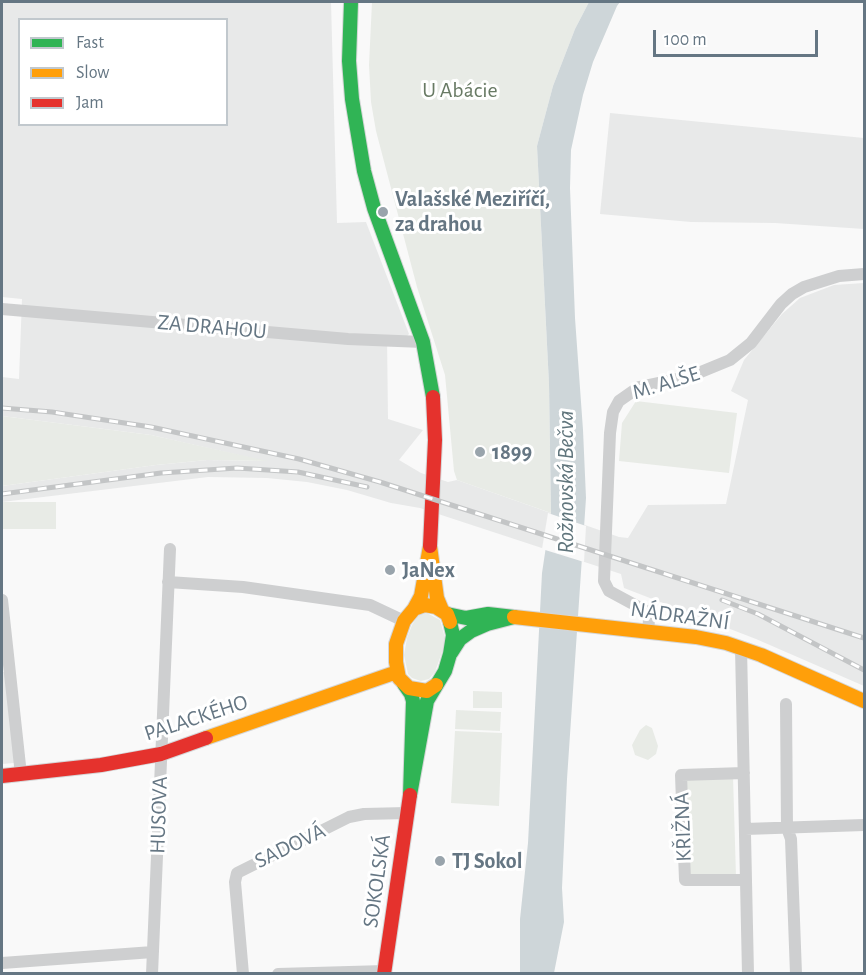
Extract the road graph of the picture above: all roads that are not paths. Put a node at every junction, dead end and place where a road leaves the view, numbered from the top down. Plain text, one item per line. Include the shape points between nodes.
1 (351, 2) edge
2 (864, 274) edge
3 (2, 309) edge
4 (423, 342) junction
5 (430, 546) junction
6 (170, 549) dead end
7 (168, 582) junction
8 (2, 600) edge
9 (414, 609) junction
10 (445, 612) junction
11 (519, 618) junction
12 (404, 621) junction
13 (648, 632) junction
14 (741, 648) junction
15 (450, 654) junction
16 (401, 678) junction
17 (436, 684) junction
18 (864, 701) edge
19 (786, 705) dead end
20 (161, 754) junction
21 (744, 773) junction
22 (21, 775) junction
23 (2, 776) edge
24 (410, 795) junction
25 (407, 813) junction
26 (864, 825) edge
27 (788, 828) junction
28 (745, 829) junction
29 (746, 880) junction
30 (153, 952) junction
31 (2, 963) edge
32 (384, 972) edge
33 (152, 974) edge
34 (243, 974) edge
35 (278, 974) edge
36 (748, 974) edge
37 (796, 974) edge

1 - 4 main road via 351,99 363,171
2 - 13 street, M. ALŠE via 838,276 804,287 781,304 751,343 730,360 698,374 639,387 619,400 611,420 604,581 609,591 646,610
3 - 4 street, ZA DRAHOU
4 - 5 main road, SOKOLSKÁ via 433,394 435,456
5 - 9 main road, SOKOLSKÁ via 421,596
5 - 10 main road, SOKOLSKÁ via 437,598
6 - 7 street, HUSOVA
7 - 12 street via 243,587 370,605
7 - 20 street, HUSOVA
8 - 22 street
9 - 10 main road via 431,605
9 - 12 main road, SOKOLSKÁ
10 - 11 main road, NÁDRAŽNÍ via 466,618 488,614
10 - 15 main road, SOKOLSKÁ via 452,628
11 - 13 main road, NÁDRAŽNÍ
11 - 15 main road, NÁDRAŽNÍ via 471,631
12 - 16 main road, SOKOLSKÁ via 396,644
13 - 14 main road, NÁDRAŽNÍ via 696,637
14 - 18 main road, NÁDRAŽNÍ
14 - 21 street
15 - 17 main road, SOKOLSKÁ
16 - 17 main road via 421,691
16 - 20 main road, PALACKÉHO
16 - 24 main road, SOKOLSKÁ via 413,701
17 - 24 main road, SOKOLSKÁ via 424,713
19 - 27 street
20 - 22 main road, PALACKÉHO
20 - 30 street, HUSOVA
21 - 28 street
21 - 29 street, KŘIŽNÁ via 681,775 685,880
22 - 23 main road, PALACKÉHO
24 - 25 main road, SOKOLSKÁ
25 - 32 main road, SOKOLSKÁ
25 - 34 street, SADOVÁ via 349,817 237,873
26 - 27 street
27 - 28 street
27 - 37 street
28 - 29 street
29 - 36 street
30 - 31 street
30 - 33 street, HUSOVA
32 - 35 street

